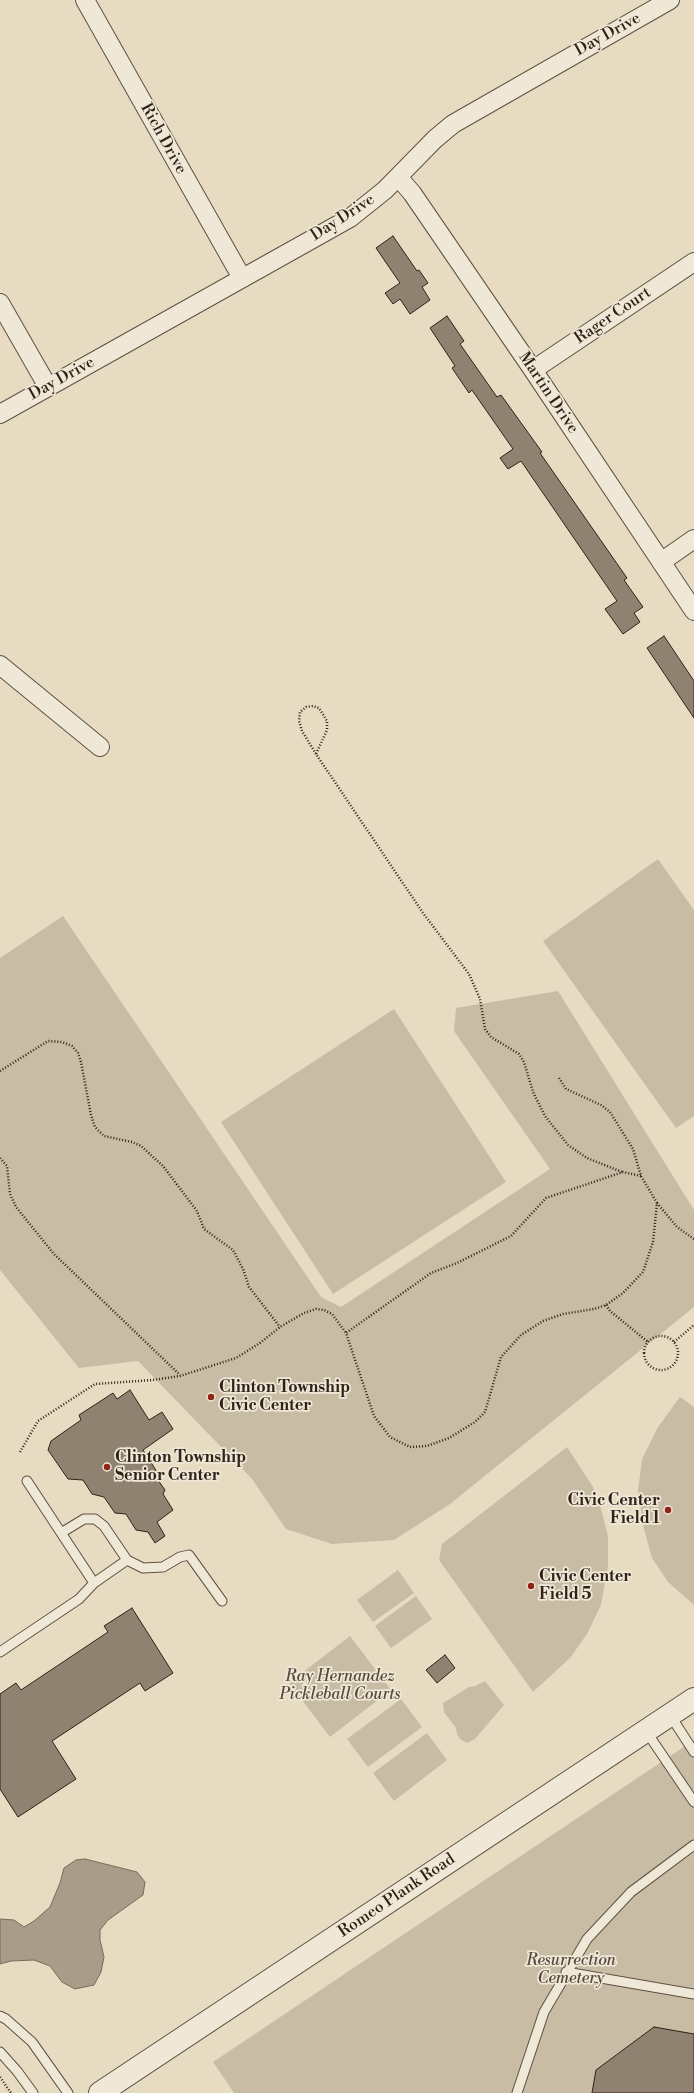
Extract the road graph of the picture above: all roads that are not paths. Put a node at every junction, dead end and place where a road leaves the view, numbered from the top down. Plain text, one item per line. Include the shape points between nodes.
1 (85, 0) edge
2 (670, 0) edge
3 (398, 177) junction
4 (694, 262) edge
5 (242, 278) junction
6 (0, 303) edge
7 (533, 370) junction
8 (48, 386) junction
9 (0, 414) edge
10 (694, 539) edge
11 (660, 562) junction
12 (694, 611) edge
13 (0, 665) edge
14 (100, 747) dead end
15 (27, 1481) dead end
16 (61, 1533) junction
17 (127, 1560) junction
18 (94, 1583) junction
19 (222, 1601) dead end
20 (0, 1652) edge
21 (694, 1699) edge
22 (670, 1714) junction
23 (646, 1731) junction
24 (694, 1752) edge
25 (694, 1802) edge
26 (694, 1845) edge
27 (566, 1972) junction
28 (694, 1994) edge
29 (0, 2016) edge
30 (0, 2052) edge
31 (104, 2092) edge
32 (33, 2093) edge
33 (68, 2093) edge
34 (517, 2093) edge

1 - 5 street, Rich Drive
2 - 3 street, Day Drive via 453,124 434,139
3 - 5 street, Day Drive via 350,218
3 - 7 street, Martin Drive via 412,193
4 - 7 street, Rager Court
5 - 8 street, Day Drive
6 - 8 street
7 - 11 street, Martin Drive
8 - 9 street, Day Drive
10 - 11 street
11 - 12 street, Martin Drive
13 - 14 street
15 - 16 lane
16 - 17 lane via 84,1519 95,1519 104,1526
16 - 18 lane
17 - 18 lane
17 - 19 lane via 143,1568 154,1569 189,1555
18 - 20 lane via 79,1599
21 - 22 street, Romeo Plank Road
22 - 23 street, Romeo Plank Road
22 - 24 lane
23 - 25 lane
23 - 31 street, Romeo Plank Road
26 - 27 lane via 631,1892 587,1939
27 - 28 lane
27 - 34 lane via 544,2012
29 - 33 lane via 32,2042
30 - 32 lane via 18,2071

